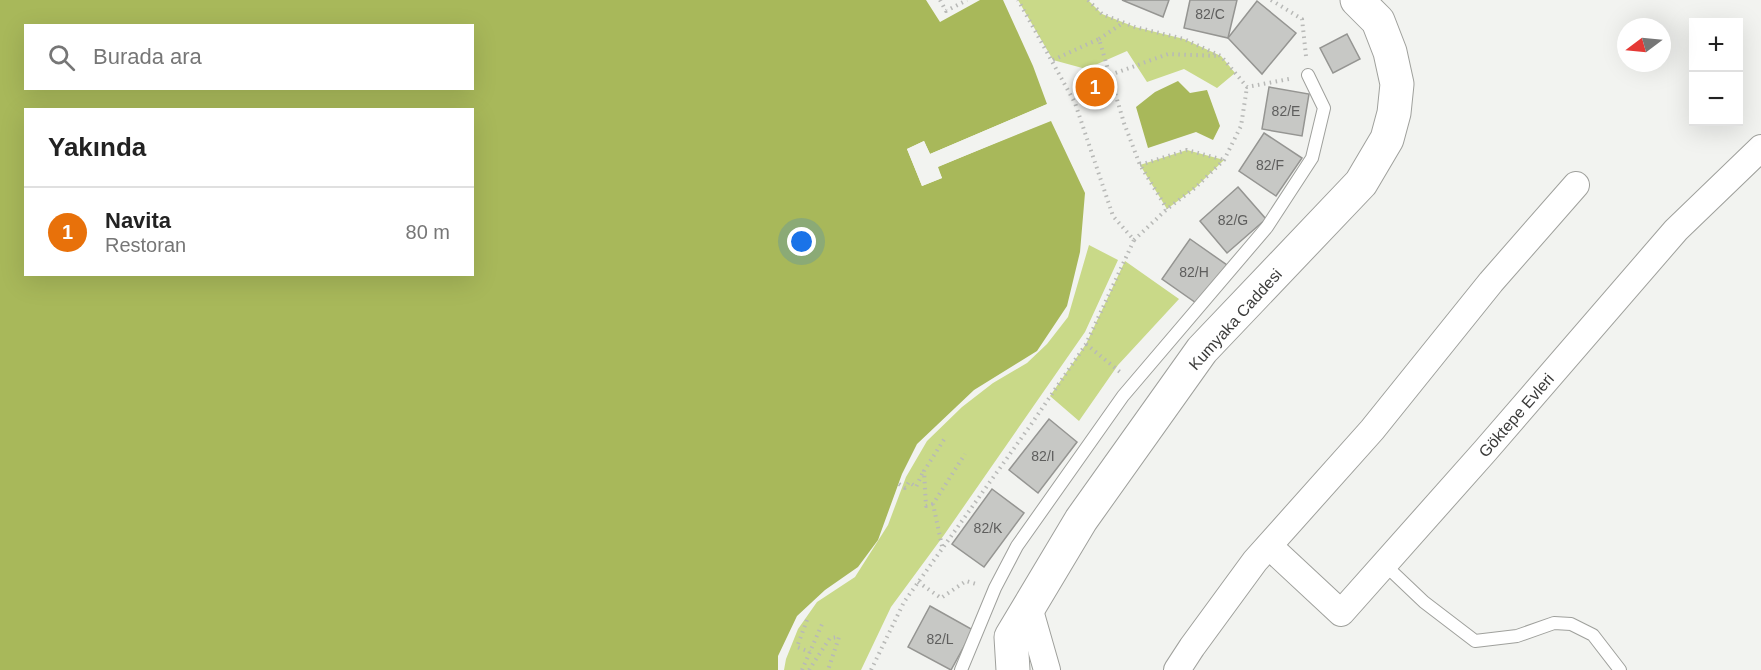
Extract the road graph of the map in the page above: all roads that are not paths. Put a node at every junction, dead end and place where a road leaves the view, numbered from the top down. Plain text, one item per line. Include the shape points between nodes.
1 (1357, 0) edge
2 (1308, 75) road end
3 (1761, 148) edge
4 (1576, 185) dead end
5 (1269, 546) junction
6 (1384, 564) junction
7 (1029, 606) junction
8 (962, 670) edge
9 (1013, 670) edge
10 (1047, 670) edge
11 (1177, 670) edge
12 (1620, 670) edge

1 - 7 main road, Kumyaka Caddesi via 1378,21 1390,52 1396,84 1387,139 1361,183 1202,350 1081,520
2 - 8 lane via 1324,108 1312,158 1267,227 1134,383 1017,546 995,588
3 - 6 street, Göktepe Evleri via 1676,230
4 - 5 street via 1491,282 1372,430
5 - 6 street, Göktepe Evleri via 1341,613
5 - 11 street
6 - 12 lane via 1424,602 1475,640 1517,636 1554,622 1571,624 1593,635
7 - 9 main road, Kumyaka Caddesi via 1011,637
7 - 10 street

